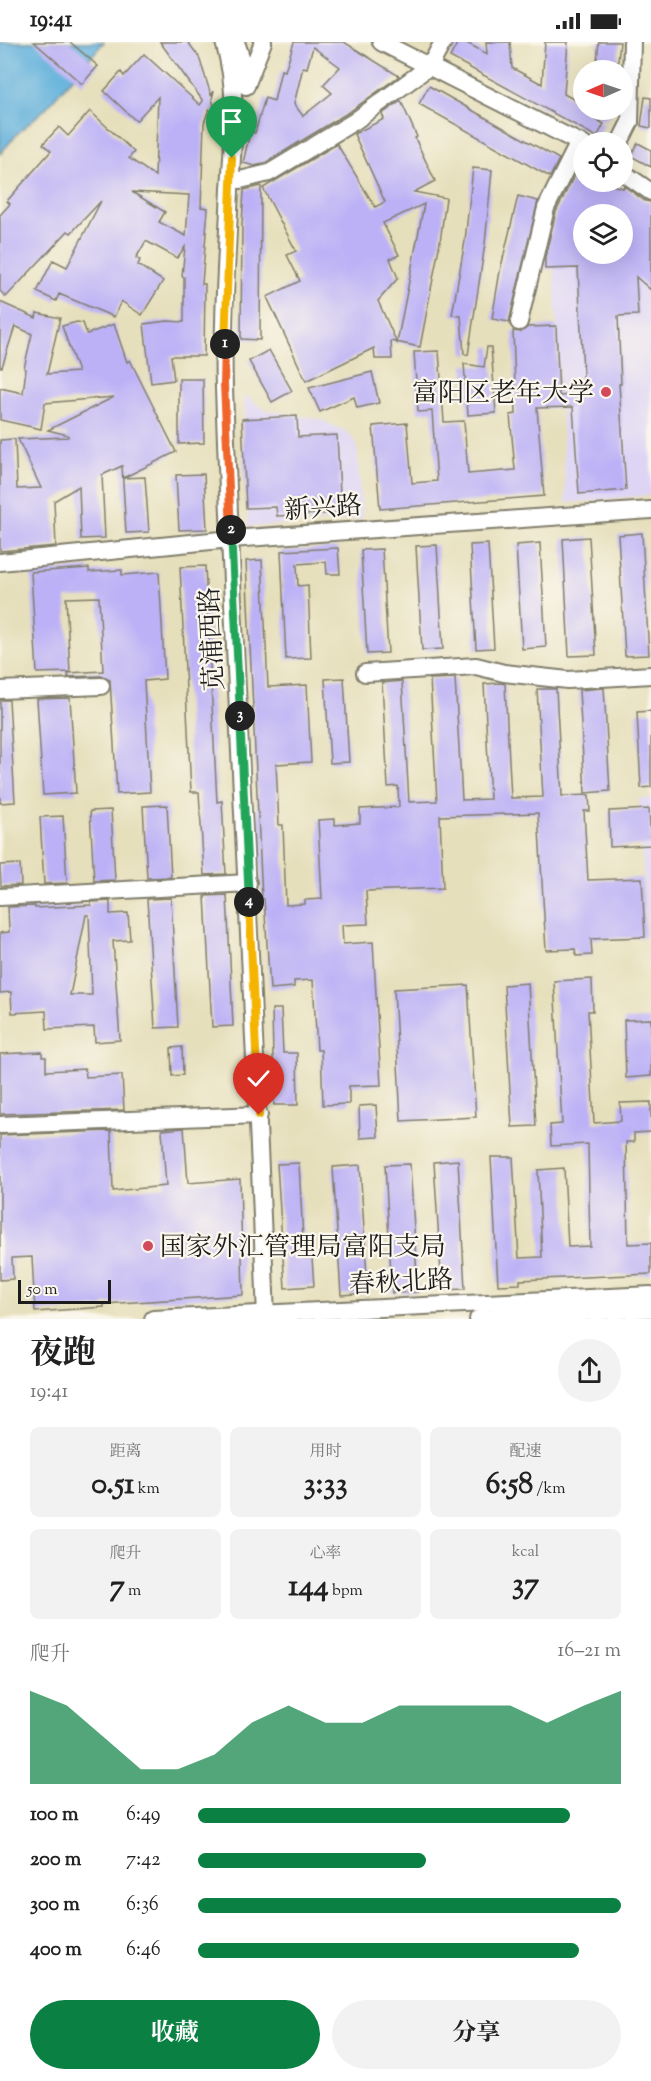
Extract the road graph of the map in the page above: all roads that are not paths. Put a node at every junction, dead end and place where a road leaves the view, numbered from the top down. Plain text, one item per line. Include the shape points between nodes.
1 (224, 42) edge
2 (236, 42) edge
3 (263, 42) edge
4 (381, 42) edge
5 (443, 42) edge
6 (632, 42) edge
7 (429, 66) junction
8 (241, 96) junction
9 (625, 132) edge
10 (573, 139) edge
11 (573, 158) edge
12 (240, 180) junction
13 (633, 180) edge
14 (651, 192) edge
15 (519, 322) dead end
16 (651, 510) edge
17 (236, 539) junction
18 (0, 562) edge
19 (365, 673) dead end
20 (651, 675) edge
21 (101, 686) dead end
22 (0, 690) edge
23 (248, 883) junction
24 (0, 897) edge
25 (259, 1115) junction
26 (0, 1125) edge
27 (651, 1295) edge
28 (651, 1309) edge
29 (272, 1316) edge
30 (153, 1319) edge
31 (478, 1319) edge

1 - 8 street
2 - 8 street via 241,57
3 - 8 street
4 - 7 street
5 - 7 street
6 - 9 street via 630,122
7 - 10 street
7 - 12 street via 322,142 269,173
8 - 12 street, 苋浦西路
8 - 17 street, 苋浦西路 via 227,253 224,384
11 - 15 street via 546,208
12 - 17 street, 苋浦西路 via 234,382
13 - 14 street
16 - 17 street, 新兴路
17 - 18 street, 新兴路
17 - 23 street, 苋浦西路
17 - 29 street, 苋浦西路
19 - 20 street via 476,666 568,680
21 - 22 street
23 - 24 street
23 - 25 street, 苋浦西路
25 - 26 street
25 - 29 street, 苋浦西路
27 - 29 street, 春秋北路
28 - 31 street
29 - 30 street, 春秋北路

